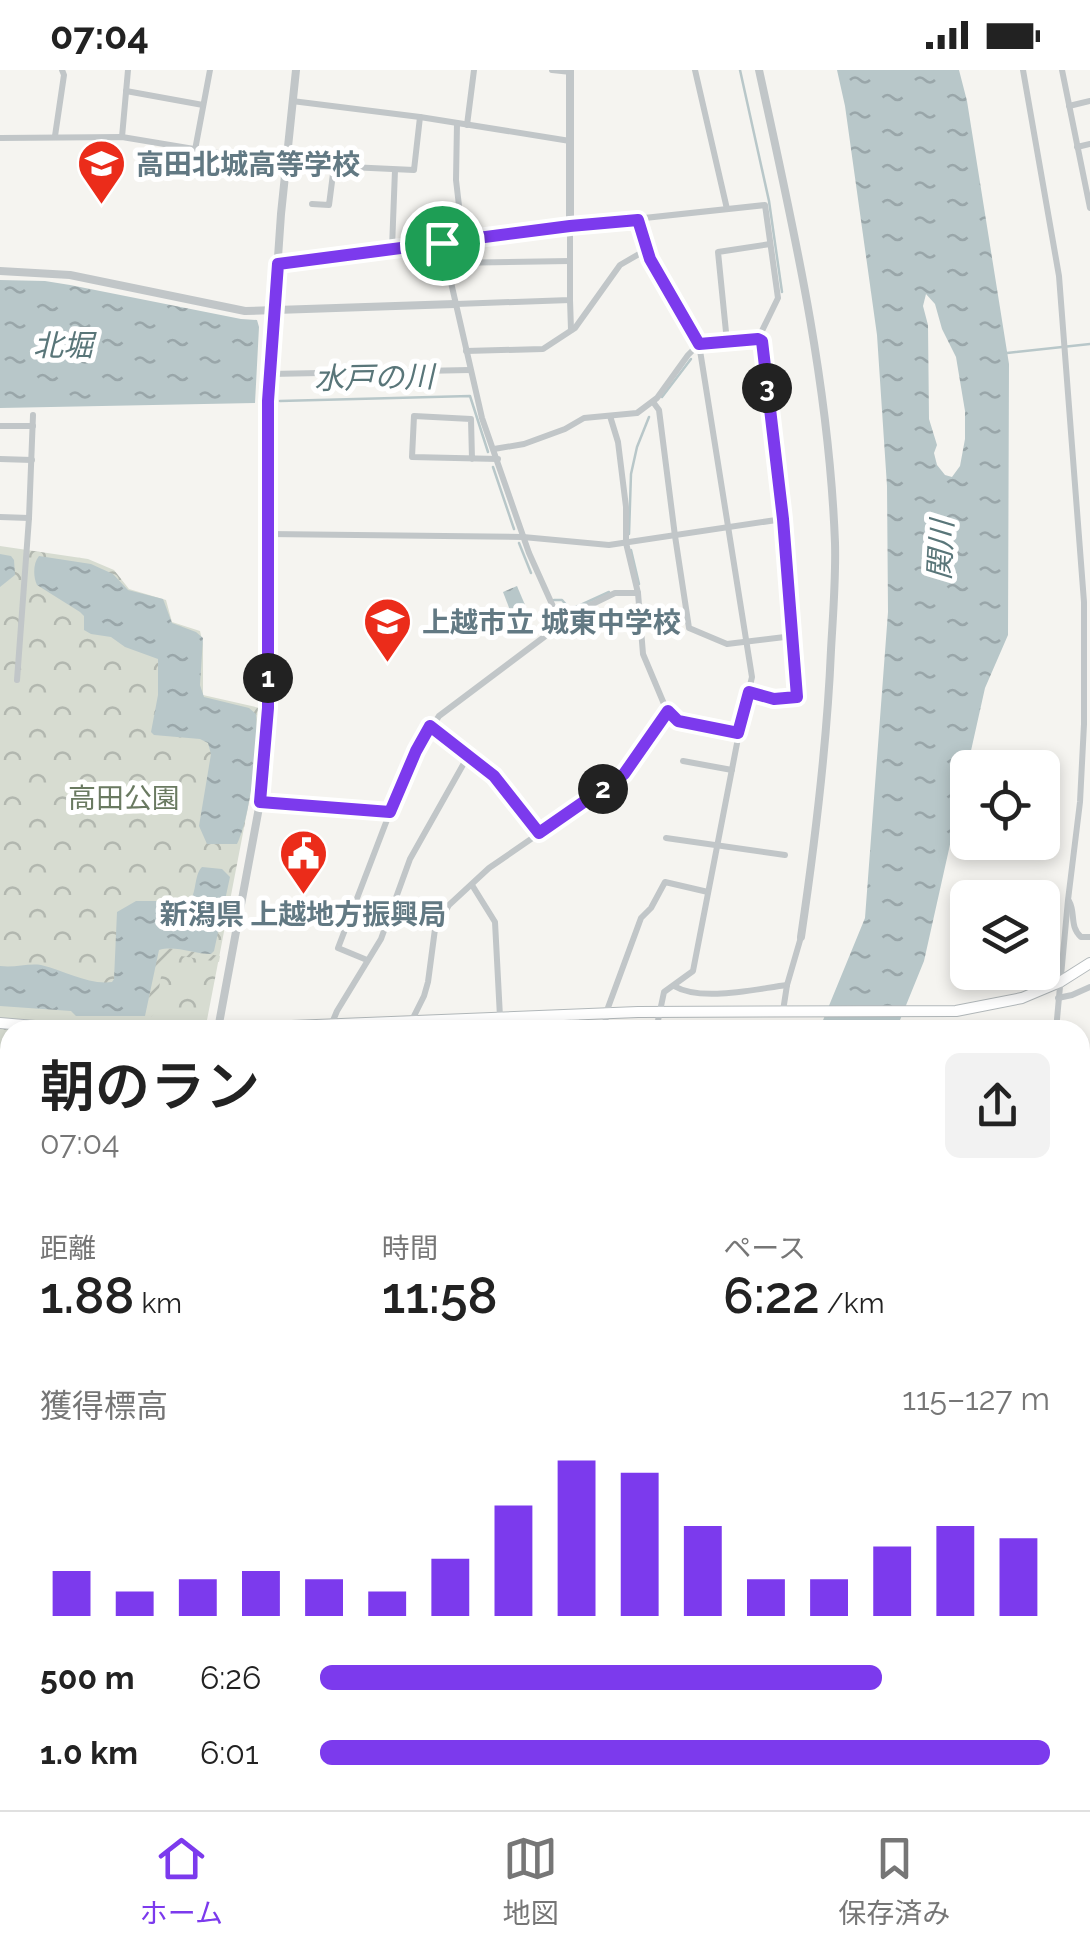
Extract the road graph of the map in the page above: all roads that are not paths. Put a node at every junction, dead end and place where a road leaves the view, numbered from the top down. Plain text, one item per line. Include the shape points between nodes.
1 (62, 70) edge
2 (128, 70) edge
3 (210, 70) edge
4 (296, 70) edge
5 (474, 70) edge
6 (552, 70) edge
7 (695, 70) edge
8 (759, 70) edge
9 (1023, 70) edge
10 (1062, 70) edge
11 (570, 71) edge
12 (126, 91) junction
13 (292, 101) junction
14 (1090, 101) edge
15 (204, 105) junction
16 (1069, 106) junction
17 (420, 117) junction
18 (458, 123) junction
19 (467, 125) junction
20 (55, 136) junction
21 (122, 137) junction
22 (0, 138) edge
23 (572, 142) junction
24 (1090, 144) edge
25 (1077, 146) junction
26 (195, 150) junction
27 (285, 164) junction
28 (334, 166) junction
29 (395, 169) junction
30 (312, 204) dead end
31 (1090, 208) edge
32 (727, 210) junction
33 (638, 220) junction
34 (570, 226) junction
35 (463, 240) junction
36 (442, 243) junction
37 (770, 244) junction
38 (392, 248) junction
39 (646, 250) junction
40 (570, 260) junction
41 (446, 263) junction
42 (278, 264) junction
43 (0, 270) edge
44 (570, 300) junction
45 (455, 304) junction
46 (273, 312) junction
47 (572, 330) junction
48 (758, 339) junction
49 (727, 342) junction
50 (699, 344) junction
51 (466, 351) junction
52 (470, 370) junction
53 (270, 374) junction
54 (653, 402) junction
55 (33, 416) dead end
56 (610, 416) junction
57 (0, 426) edge
58 (33, 426) junction
59 (494, 449) junction
60 (472, 458) junction
61 (0, 459) edge
62 (498, 459) junction
63 (32, 460) junction
64 (0, 517) edge
65 (30, 518) junction
66 (783, 519) junction
67 (728, 527) junction
68 (268, 534) junction
69 (674, 536) junction
70 (523, 538) junction
71 (626, 543) junction
72 (638, 593) junction
73 (560, 622) junction
74 (792, 636) junction
75 (746, 643) junction
76 (17, 680) dead end
77 (749, 692) junction
78 (668, 711) junction
79 (430, 726) junction
80 (738, 733) junction
81 (468, 756) junction
82 (683, 761) dead end
83 (732, 770) junction
84 (1090, 800) edge
85 (260, 802) junction
86 (1080, 802) junction
87 (390, 812) junction
88 (539, 833) junction
89 (666, 838) dead end
90 (717, 845) junction
91 (785, 855) dead end
92 (472, 885) junction
93 (708, 892) junction
94 (1068, 900) junction
95 (802, 937) joint
96 (1090, 937) edge
97 (366, 960) junction
98 (1060, 961) edge
99 (1090, 963) edge
100 (1060, 982) edge
101 (787, 985) junction
102 (674, 986) junction
103 (1090, 987) edge
104 (1040, 990) edge
105 (1057, 990) edge
106 (1058, 998) junction
107 (658, 1012) junction
108 (787, 1012) junction
109 (606, 1013) junction
110 (575, 1015) junction
111 (500, 1017) junction
112 (220, 1020) edge
113 (334, 1020) edge
114 (406, 1020) edge
115 (452, 1020) edge
116 (499, 1020) edge
117 (575, 1020) edge
118 (606, 1020) edge
119 (657, 1020) edge
120 (1057, 1020) edge
121 (1090, 1254) edge
122 (1090, 1295) edge

1 - 20 street
2 - 12 street
3 - 15 street
4 - 13 street
5 - 19 street
6 - 11 street
7 - 32 street
8 - 95 street via 812,327 835,543 826,739
9 - 86 street via 1059,276 1078,516 1084,602
10 - 16 street
11 - 23 street
12 - 15 street
12 - 21 street
13 - 17 street
13 - 27 street
14 - 16 street
15 - 26 street
16 - 25 street
17 - 18 street
17 - 29 street via 414,170
18 - 19 street
18 - 35 street
19 - 23 street
20 - 21 street
20 - 22 street
21 - 26 street
23 - 34 street
24 - 25 street
25 - 31 street
26 - 27 street
27 - 28 street
27 - 42 street
28 - 29 street
28 - 30 street via 329,205
29 - 38 street
32 - 33 street
32 - 37 street via 765,205
33 - 34 street
33 - 39 street
34 - 35 street
34 - 40 street
35 - 36 street
36 - 38 street
36 - 41 street
37 - 48 street via 778,298
37 - 49 street via 718,252
38 - 42 street
39 - 47 street via 620,265
39 - 50 street
40 - 41 street
40 - 44 street
41 - 45 street
42 - 46 street
43 - 46 street via 70,275
44 - 45 street
44 - 47 street
45 - 46 street
45 - 51 street
46 - 53 street
47 - 51 street via 543,350
48 - 49 street
48 - 66 street
49 - 50 street
50 - 54 street
50 - 67 street
51 - 52 street
52 - 53 street
52 - 59 street
53 - 68 street
54 - 56 street via 632,415
54 - 69 street
55 - 58 street
56 - 59 street via 584,418 524,444
56 - 71 street
57 - 58 street
58 - 63 street
59 - 62 street
60 - 60 street via 471,419 414,416 412,457
60 - 62 street
61 - 63 street
62 - 70 street
63 - 65 street
64 - 65 street
65 - 76 street
66 - 67 street
66 - 74 street
67 - 69 street
67 - 75 street
68 - 70 street
68 - 85 street via 268,708
69 - 71 street
69 - 75 street via 689,628 727,644
70 - 71 street
70 - 73 street
71 - 72 street
72 - 73 street via 603,597
72 - 78 street via 642,654
73 - 79 street
74 - 75 street
74 - 77 street via 797,697
75 - 77 street
77 - 80 street
78 - 80 street via 678,721
78 - 88 street via 624,774
79 - 81 street
79 - 87 street
80 - 83 street
81 - 88 street via 494,776
81 - 97 street via 410,859 381,939
82 - 83 street
83 - 90 street
84 - 86 street
85 - 87 street
85 - 112 street
86 - 94 street
87 - 97 street via 338,948
88 - 92 street
89 - 90 street
90 - 91 street
90 - 93 street
92 - 111 street via 495,922
92 - 114 street via 438,922 424,996
93 - 102 street via 693,971
93 - 109 street via 664,882 641,918
94 - 96 street via 1075,930
94 - 98 street
95 - 101 street
97 - 113 street
99 - 100 main road
101 - 102 street via 715,993
101 - 108 street
102 - 107 street via 664,992
103 - 106 street
104 - 108 main road via 956,1011
105 - 106 street
106 - 120 street
107 - 108 main road
107 - 109 main road
107 - 119 street
109 - 110 main road
109 - 118 street
110 - 111 main road
110 - 117 street
111 - 115 main road
111 - 116 street
121 - 122 street

